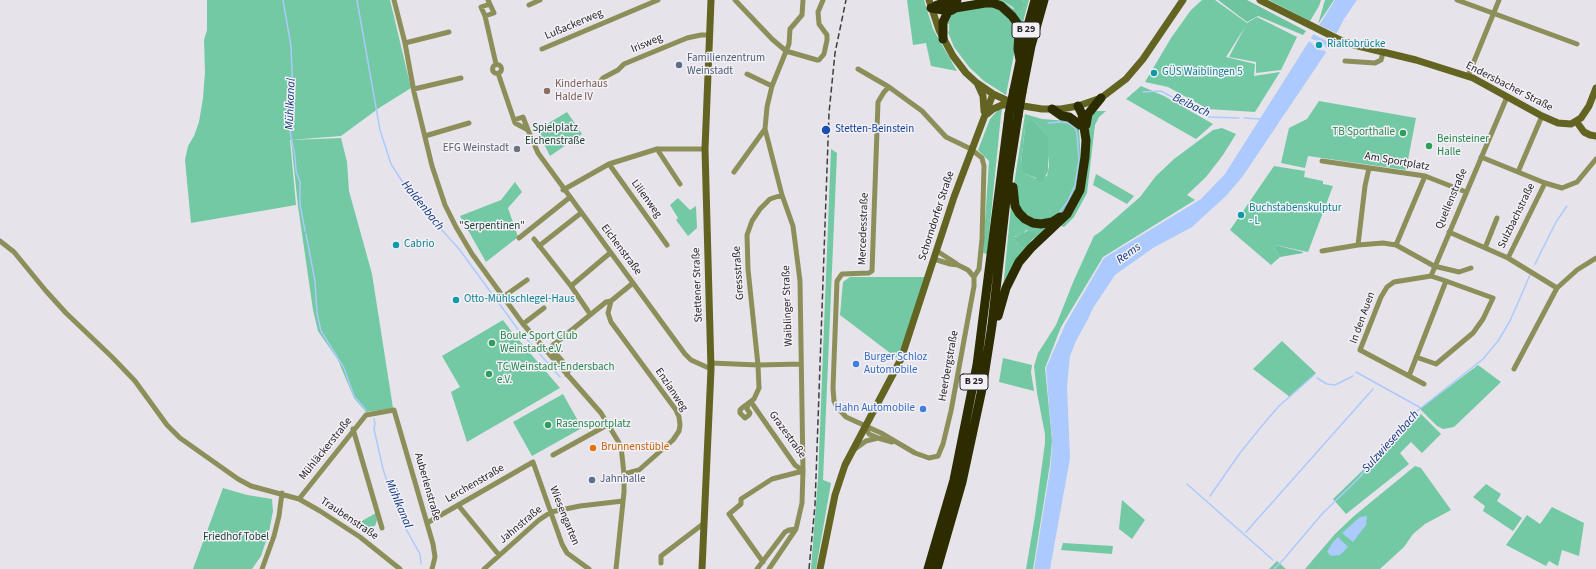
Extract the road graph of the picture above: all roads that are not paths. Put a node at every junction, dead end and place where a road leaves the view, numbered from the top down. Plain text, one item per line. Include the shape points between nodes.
1 (394, 0) edge
2 (540, 0) edge
3 (658, 0) edge
4 (711, 0) edge
5 (735, 0) edge
6 (803, 0) edge
7 (823, 0) edge
8 (939, 0) edge
9 (1035, 0) edge
10 (1044, 0) edge
11 (1183, 0) edge
12 (1260, 0) edge
13 (1456, 0) edge
14 (1499, 0) edge
15 (489, 2) edge
16 (954, 3) edge
17 (930, 4) edge
18 (529, 5) dead end
19 (1494, 13) junction
20 (485, 16) junction
21 (449, 32) dead end
22 (709, 35) junction
23 (943, 39) junction
24 (406, 43) junction
25 (1577, 44) dead end
26 (542, 49) dead end
27 (786, 51) junction
28 (1383, 53) junction
29 (1020, 60) junction
30 (1345, 61) dead end
31 (858, 69) dead end
32 (746, 74) dead end
33 (1468, 76) junction
34 (461, 78) dead end
35 (599, 83) dead end
36 (977, 84) junction
37 (772, 86) junction
38 (889, 87) junction
39 (1596, 88) edge
40 (414, 89) junction
41 (1018, 91) junction
42 (993, 94) junction
43 (1507, 97) junction
44 (1101, 98) junction
45 (1017, 105) junction
46 (1078, 106) junction
47 (1052, 109) junction
48 (1013, 115) junction
49 (1542, 116) junction
50 (984, 117) junction
51 (514, 120) junction
52 (1576, 121) junction
53 (469, 123) dead end
54 (1082, 129) junction
55 (528, 130) junction
56 (765, 130) junction
57 (425, 136) junction
58 (1596, 136) edge
59 (657, 149) junction
60 (705, 149) junction
61 (971, 149) junction
62 (1481, 157) junction
63 (1322, 160) dead end
64 (1596, 160) edge
65 (609, 164) junction
66 (1369, 168) junction
67 (734, 172) dead end
68 (1518, 172) junction
69 (1009, 173) junction
70 (1425, 176) junction
71 (1545, 183) junction
72 (680, 184) dead end
73 (564, 190) junction
74 (1466, 192) junction
75 (782, 195) junction
76 (569, 198) junction
77 (581, 213) junction
78 (1497, 218) dead end
79 (1449, 232) junction
80 (519, 238) dead end
81 (534, 239) dead end
82 (0, 241) edge
83 (667, 245) dead end
84 (1358, 245) junction
85 (1396, 245) junction
86 (539, 246) junction
87 (1485, 248) junction
88 (937, 251) junction
89 (1322, 252) dead end
90 (610, 253) junction
91 (1508, 258) junction
92 (1596, 258) edge
93 (934, 259) junction
94 (958, 265) junction
95 (1434, 266) junction
96 (1471, 268) dead end
97 (1431, 276) junction
98 (974, 277) junction
99 (527, 280) dead end
100 (1446, 281) junction
101 (633, 283) junction
102 (571, 286) junction
103 (1558, 288) junction
104 (504, 297) junction
105 (611, 301) junction
106 (544, 308) dead end
107 (588, 311) dead end
108 (523, 324) junction
109 (992, 325) junction
110 (1416, 357) junction
111 (801, 364) junction
112 (758, 365) junction
113 (711, 366) junction
114 (1514, 369) dead end
115 (567, 375) junction
116 (1409, 376) junction
117 (1424, 384) dead end
118 (749, 403) junction
119 (394, 410) joint
120 (757, 410) junction
121 (749, 415) junction
122 (609, 424) junction
123 (865, 426) junction
124 (353, 429) junction
125 (878, 438) junction
126 (896, 443) junction
127 (853, 450) junction
128 (553, 456) dead end
129 (533, 462) joint
130 (803, 471) junction
131 (624, 474) junction
132 (282, 493) junction
133 (298, 499) junction
134 (624, 501) junction
135 (458, 505) junction
136 (551, 512) junction
137 (427, 523) junction
138 (703, 524) junction
139 (382, 528) dead end
140 (796, 530) junction
141 (499, 556) junction
142 (763, 562) junction
143 (661, 563) dead end
144 (262, 569) edge
145 (400, 569) edge
146 (432, 569) edge
147 (484, 569) edge
148 (589, 569) edge
149 (616, 569) edge
150 (702, 569) edge
151 (757, 569) edge
152 (769, 569) edge
153 (820, 569) edge
154 (928, 569) edge
155 (937, 569) edge

1 - 24 street
2 - 18 street
3 - 26 street, Lußackerweg
4 - 22 street, Stettener Straße
5 - 27 street
6 - 27 street, Waiblinger Straße via 802,15 790,29
7 - 27 street via 818,12 819,24 827,35 824,54 819,60
8 - 16 highway
9 - 29 highway, B 29
10 - 41 highway, B 29
11 - 44 street via 1132,73
12 - 28 street, Endersbacher Straße via 1338,39
13 - 19 street
14 - 19 street
15 - 20 street via 481,7
15 - 20 street via 494,13
16 - 17 highway
16 - 23 highway via 944,22
16 - 29 highway via 990,3 1005,9 1018,28
17 - 23 street
19 - 25 street
19 - 33 street
20 - 51 street via 496,64 492,70 498,73
21 - 24 street
22 - 35 street, Irisweg via 686,38 624,64
22 - 60 street, Stettener Straße
23 - 36 street via 957,62
24 - 40 street
27 - 37 street, Waiblinger Straße
28 - 30 street via 1381,60 1374,63
28 - 33 street, Endersbacher Straße
29 - 41 highway, B 29
31 - 38 street
32 - 37 street
33 - 43 street, Endersbacher Straße
34 - 40 street
36 - 42 street
36 - 50 street via 985,103
37 - 56 street, Waiblinger Straße
38 - 61 street via 922,111 946,137
38 - 123 street, Mercedesstraße via 878,102 873,268 869,273 842,274 837,281 834,401 846,417
39 - 52 street via 1586,111
40 - 57 street
41 - 48 highway, B 29, bridge
42 - 45 street
42 - 50 street, Schorndorfer Straße
43 - 49 street, Endersbacher Straße
43 - 62 street, Quellenstraße
44 - 46 street
44 - 54 highway via 1088,114
45 - 47 street
45 - 50 street via 1002,105
46 - 47 street
46 - 54 highway via 1082,114
47 - 54 highway via 1062,116 1069,117
48 - 69 highway, B 29
48 - 154 highway, B 29 via 975,380 954,480
49 - 52 street, Endersbacher Straße via 1564,124
49 - 68 street
50 - 61 street, Schorndorfer Straße
51 - 55 street
51 - 55 street, Eichenstraße via 523,117
52 - 58 street via 1584,132
53 - 57 street
54 - 69 highway via 1083,152 1079,184 1070,205 1055,221 1037,224 1021,216 1016,210
54 - 109 highway via 1086,153 1078,196 1063,219 1019,262 1006,288 998,317
55 - 73 street, Eichenstraße via 538,153
56 - 67 street
56 - 75 street, Waiblinger Straße
57 - 104 street via 432,166 451,216 472,254
59 - 60 street
59 - 65 street
59 - 72 street
60 - 113 street, Stettener Straße
61 - 88 street, Schorndorfer Straße
61 - 98 street via 982,158 984,166 982,239 978,269
62 - 68 street
62 - 74 street, Quellenstraße
63 - 66 street, Am Sportplatz
64 - 71 street via 1577,182 1565,188
65 - 73 street
65 - 83 street, Lilienweg
66 - 70 street, Am Sportplatz
66 - 84 street
68 - 71 street
69 - 109 highway, B 29
70 - 74 street, Am Sportplatz
70 - 85 street
71 - 91 street, Sulzbachstraße
73 - 76 street, Eichenstraße
74 - 79 street, Quellenstraße
75 - 111 street, Waiblinger Straße via 793,226 800,281
75 - 112 street, Gressstraße via 770,200 760,209 747,234
76 - 77 street, Eichenstraße
76 - 80 street
77 - 86 street
77 - 90 street, Eichenstraße
78 - 87 street
79 - 87 street
79 - 95 street, Quellenstraße
81 - 86 street
82 - 132 street, Traubenstraße via 14,252 66,313 135,381 167,425 180,438 238,479 251,486
84 - 85 street
84 - 89 street
85 - 95 street
86 - 102 street
87 - 91 street
88 - 93 street, Schorndorfer Straße
88 - 94 street
90 - 101 street, Eichenstraße
90 - 102 street
91 - 103 street
92 - 103 street via 1577,270
93 - 94 street
93 - 123 street, Schorndorfer Straße via 900,359
94 - 98 street
95 - 96 street via 1459,272
95 - 97 street
97 - 100 street, In den Auen
97 - 116 street, In den Auen via 1394,282 1386,287 1360,350
98 - 126 street, Heerbergstraße via 951,411 941,451 938,456 929,458
99 - 104 street
100 - 110 street
100 - 110 street, In den Auen via 1493,298 1473,333 1436,364
101 - 105 street
101 - 113 street, Eichenstraße via 685,354 692,360
102 - 107 street
103 - 114 street
104 - 108 street
105 - 115 street via 606,302 552,346 569,369
105 - 131 street, Enzianweg via 608,313 611,322 680,417 679,431 673,440 639,470
106 - 108 street
108 - 115 street
109 - 155 highway, B 29 via 970,450
110 - 116 street
111 - 112 street
111 - 130 street, Waiblinger Straße
112 - 113 street
112 - 118 street, Grazestraße via 759,388
113 - 138 street, Stettener Straße
115 - 122 street via 593,402
116 - 117 street
118 - 120 street, Grazestraße
118 - 121 street, Grazestraße
118 - 121 street, Grazestraße via 740,410 743,417
119 - 124 street, Mühläckerstraße via 366,415
119 - 137 street, Auberlenstraße
120 - 121 street, Grazestraße
120 - 130 street, Grazestraße via 795,465
122 - 128 street
122 - 131 street via 621,446
123 - 125 street, Heerbergstraße via 869,434
123 - 126 street, Heerbergstraße
123 - 127 street, Schorndorfer Straße
124 - 133 street, Mühläckerstraße
124 - 139 street
125 - 126 street, Heerbergstraße
125 - 127 street via 866,440
127 - 153 street, Schorndorfer Straße via 835,495
129 - 135 street, Lerchenstraße
129 - 136 street, Wiesengarten
130 - 140 street, Waiblinger Straße via 802,503
130 - 142 street via 772,479 741,499 741,504 729,514
131 - 134 street
132 - 133 street, Traubenstraße
132 - 144 street via 280,516
133 - 145 street, Traubenstraße via 360,537
134 - 136 street, Jahnstraße
134 - 149 street
135 - 137 street, Lerchenstraße
135 - 141 street
136 - 141 street, Jahnstraße
136 - 148 street, Wiesengarten via 567,553
137 - 146 street, Auberlenstraße via 435,557
138 - 143 street via 661,556
138 - 150 street, Stettener Straße
140 - 142 street via 785,532
140 - 152 street, Waiblinger Straße
141 - 147 street, Jahnstraße
142 - 151 street

